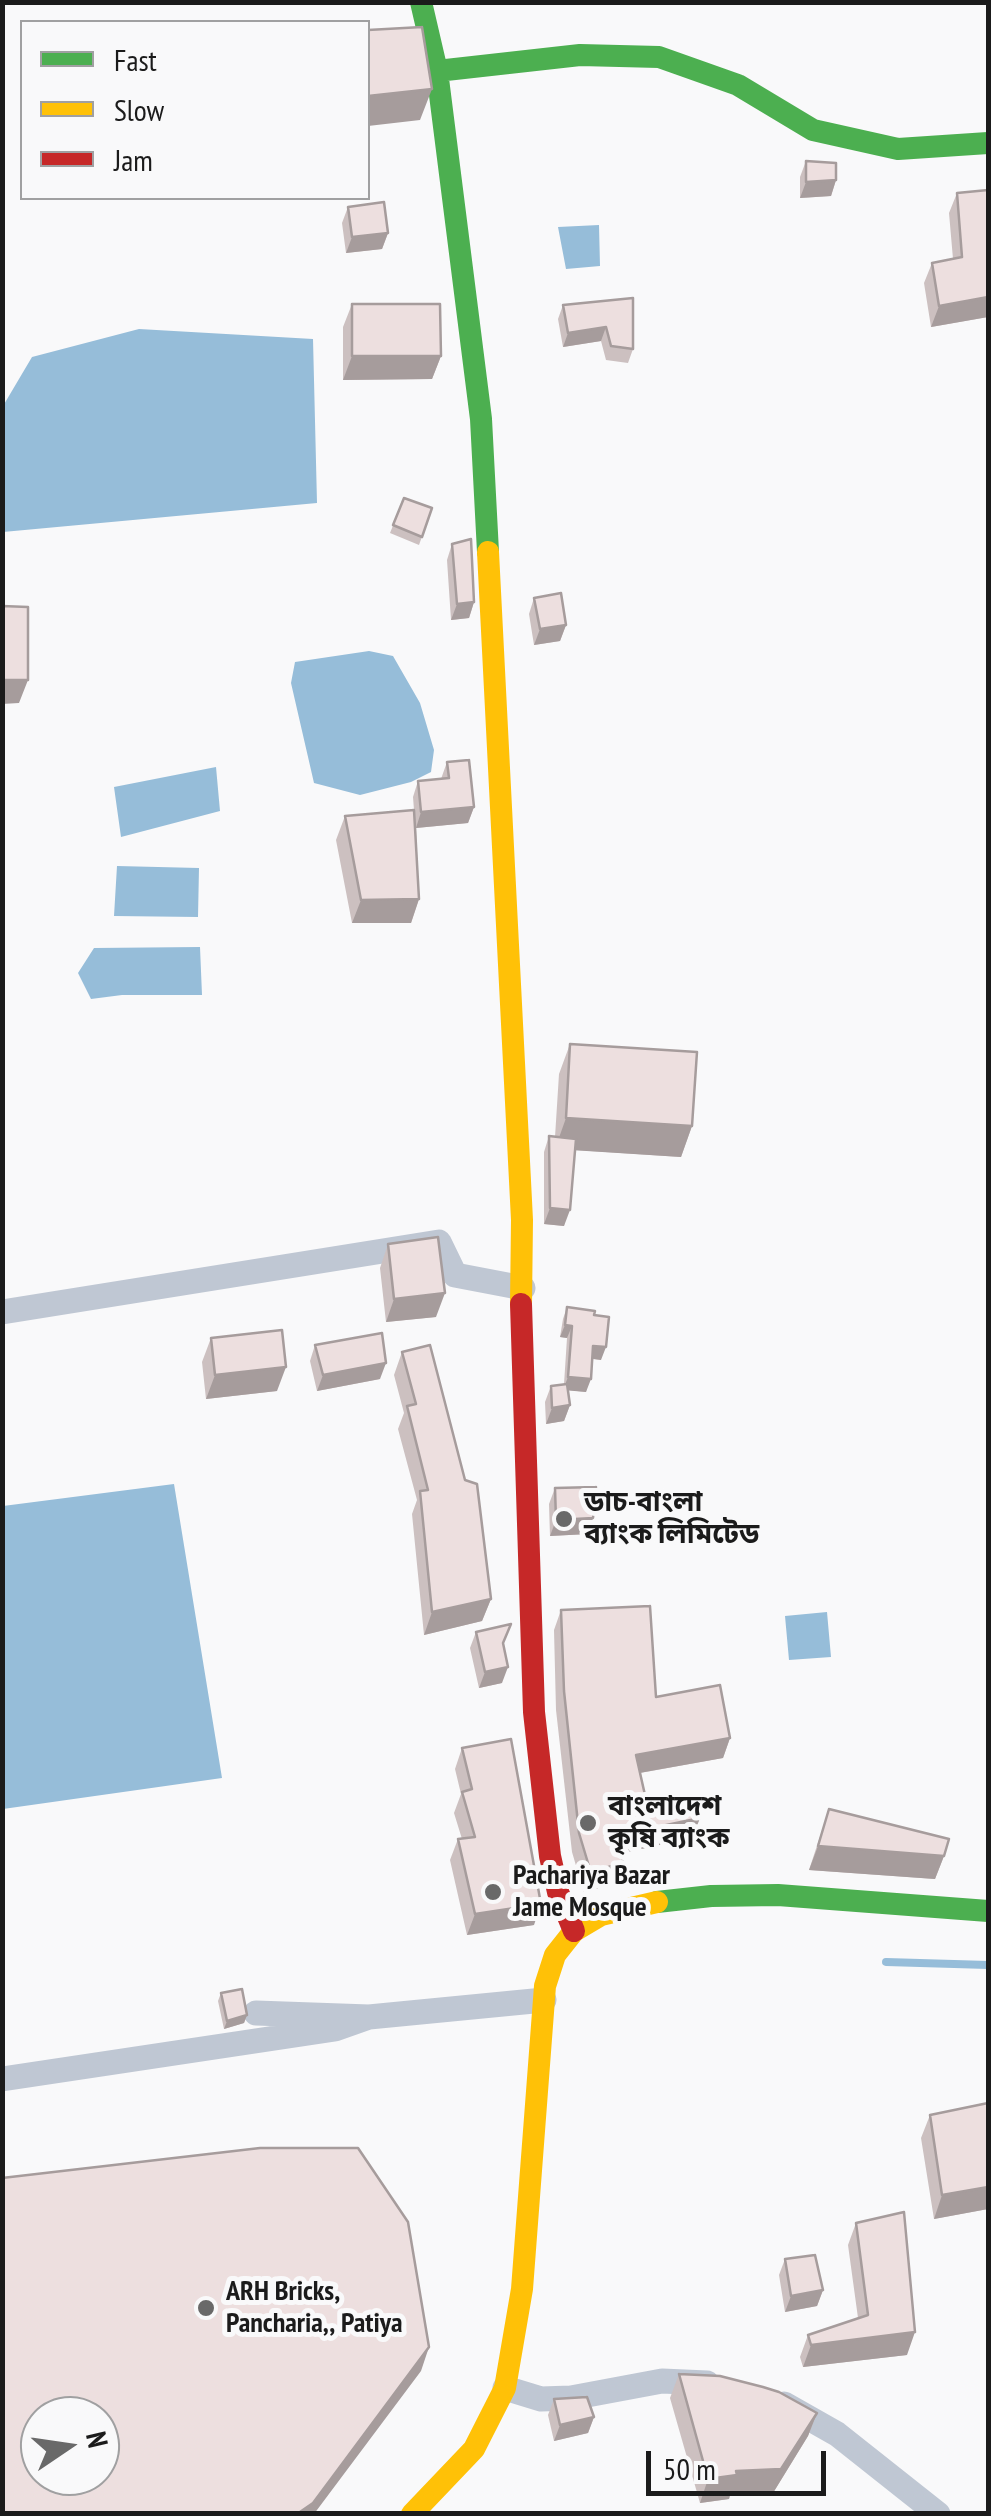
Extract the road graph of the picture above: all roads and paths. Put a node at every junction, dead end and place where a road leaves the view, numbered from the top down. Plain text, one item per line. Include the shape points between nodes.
1 (421, 2) edge
2 (436, 71) junction
3 (988, 143) edge
4 (523, 1288) junction
5 (2, 1312) edge
6 (988, 1911) edge
7 (574, 1931) junction
8 (544, 2000) junction
9 (256, 2013) dead end
10 (369, 2016) junction
11 (2, 2078) edge
12 (724, 2384) edge
13 (506, 2388) junction
14 (759, 2395) edge
15 (412, 2514) edge
16 (938, 2514) edge

1 - 2 main road
2 - 3 main road via 580,55 659,57 738,85 813,130 898,150
2 - 4 main road via 481,419
4 - 5 street via 455,1275 439,1242
4 - 7 main road via 534,1712 550,1856
6 - 7 main road via 711,1896 635,1905
7 - 8 main road via 555,1955
8 - 10 street
8 - 13 main road via 522,2289
9 - 10 street
10 - 11 street via 335,2029
12 - 13 street via 662,2381 540,2399
13 - 15 main road via 474,2450
14 - 16 street via 837,2434

